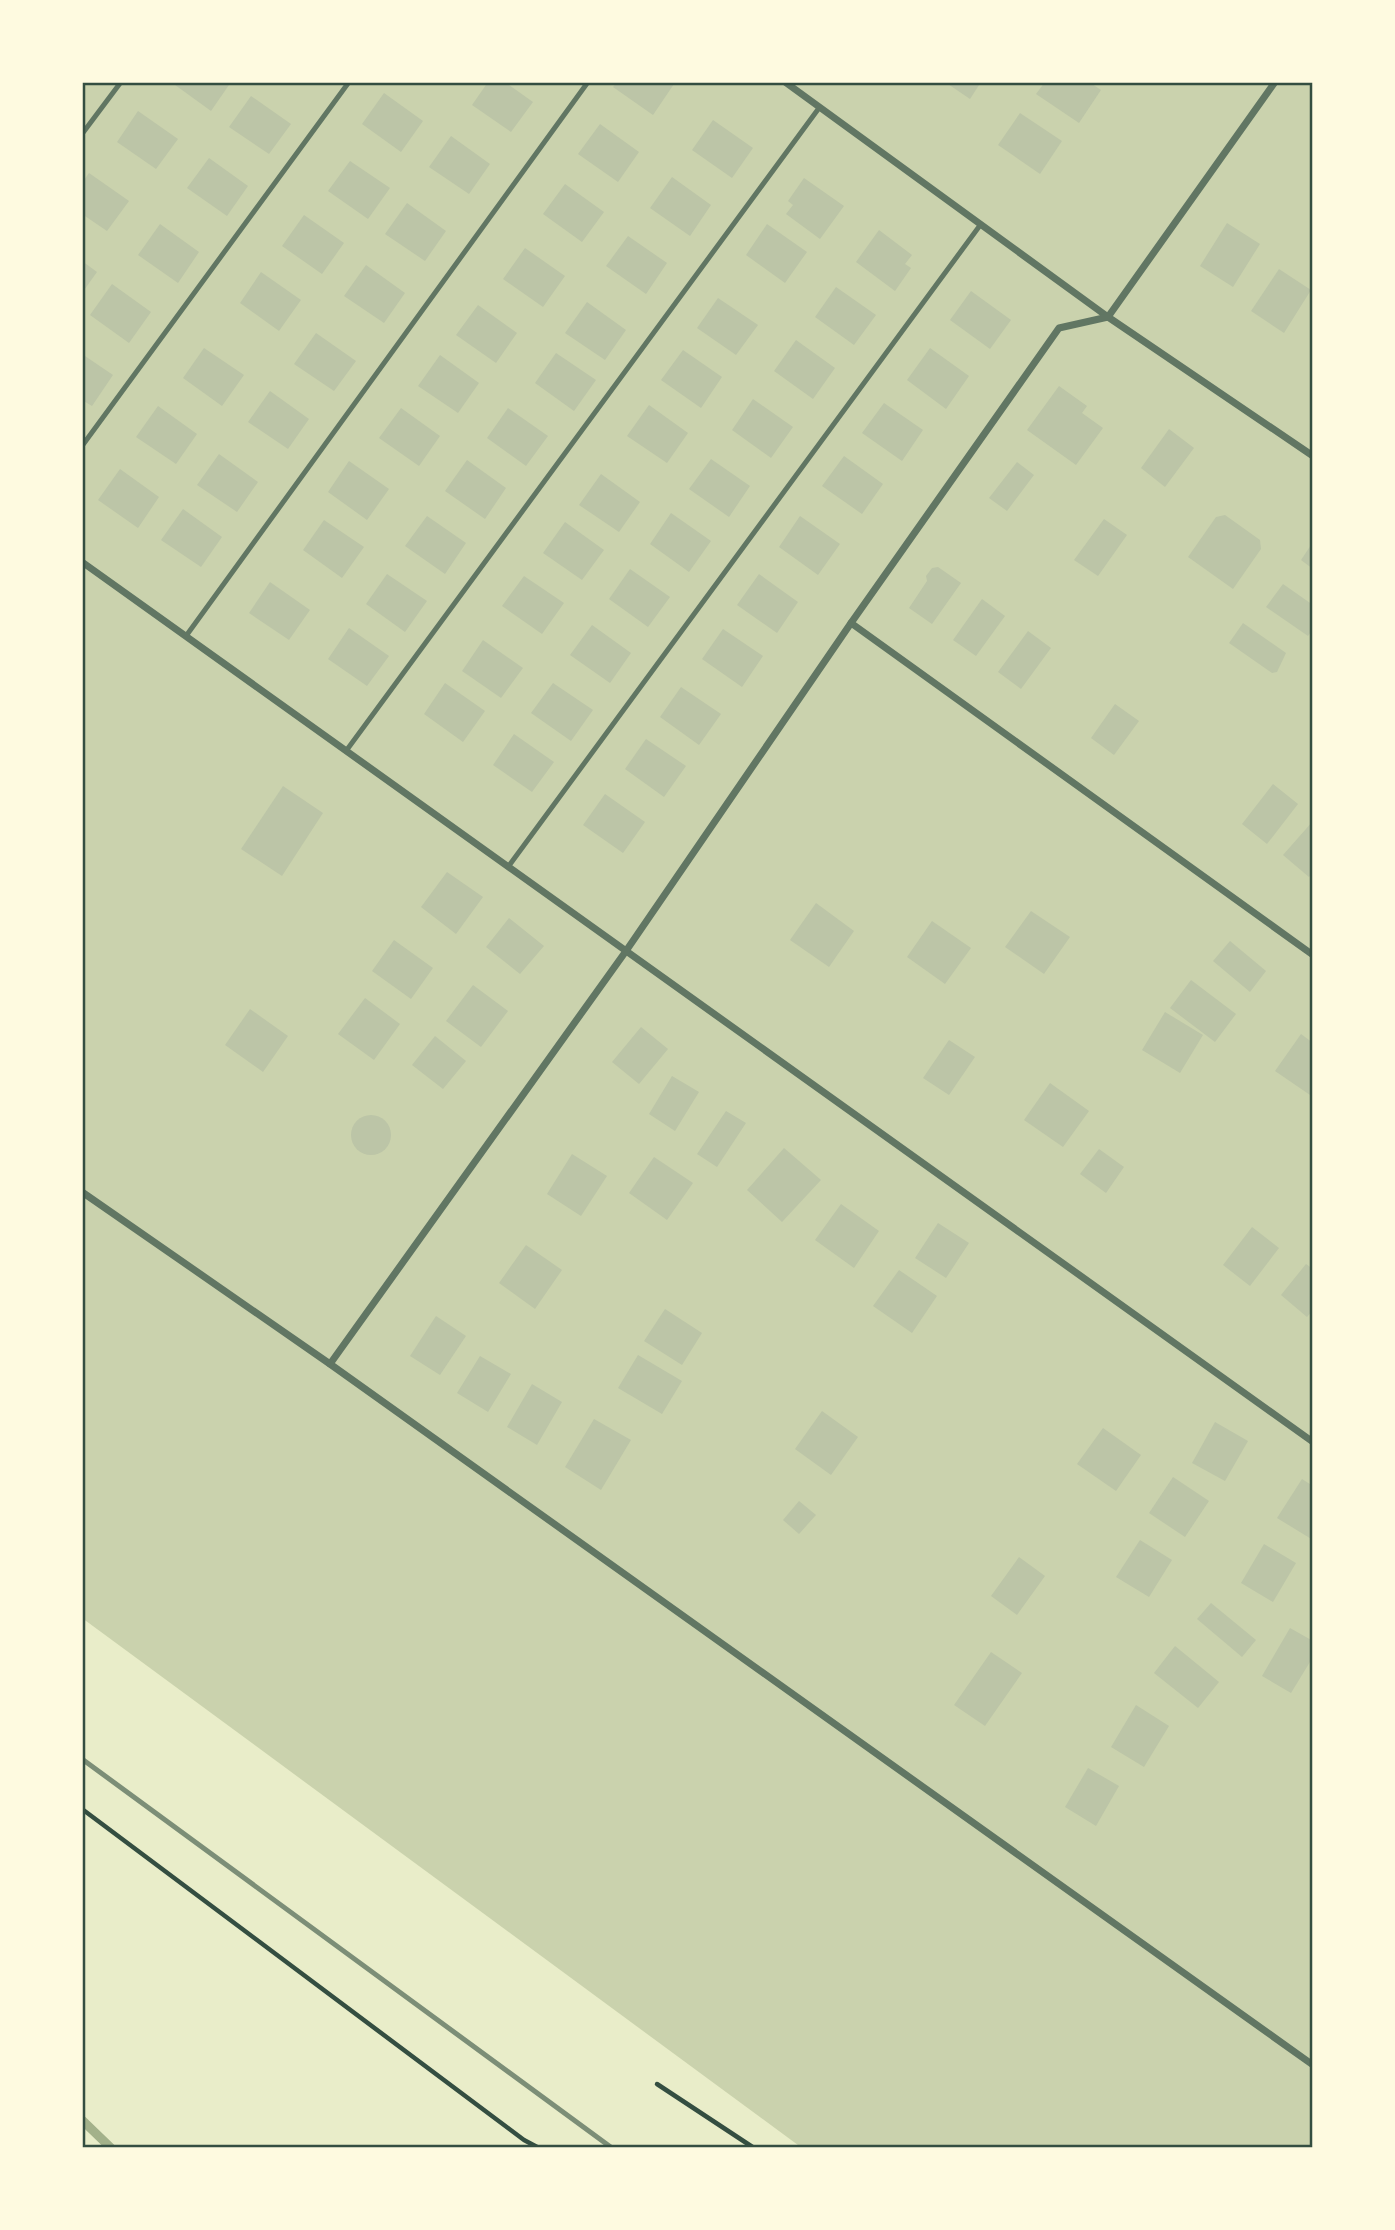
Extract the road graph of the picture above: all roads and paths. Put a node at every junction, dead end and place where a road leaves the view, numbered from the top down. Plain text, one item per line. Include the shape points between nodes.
1 (121, 82) edge
2 (349, 82) edge
3 (588, 82) edge
4 (785, 82) edge
5 (1275, 82) edge
6 (819, 108) junction
7 (82, 134) edge
8 (981, 224) junction
9 (1108, 317) junction
10 (82, 446) edge
11 (1313, 456) edge
12 (82, 562) edge
13 (851, 623) junction
14 (186, 636) junction
15 (346, 751) junction
16 (508, 867) junction
17 (626, 951) junction
18 (1313, 955) edge
19 (82, 1192) edge
20 (330, 1363) junction
21 (1313, 1442) edge
22 (82, 1809) edge
23 (1313, 2065) edge
24 (657, 2084) dead end
25 (539, 2148) edge
26 (754, 2148) edge

1 - 7 lane
2 - 10 lane
3 - 14 lane
4 - 6 street
5 - 9 street
6 - 8 street
6 - 15 lane
8 - 9 street
8 - 16 lane
9 - 11 street
9 - 13 street via 1059,328
12 - 14 street
13 - 17 street
13 - 18 street
14 - 15 street
15 - 16 street
16 - 17 street
17 - 20 street
17 - 21 street
19 - 20 street
20 - 23 street
22 - 25 path
24 - 26 path

